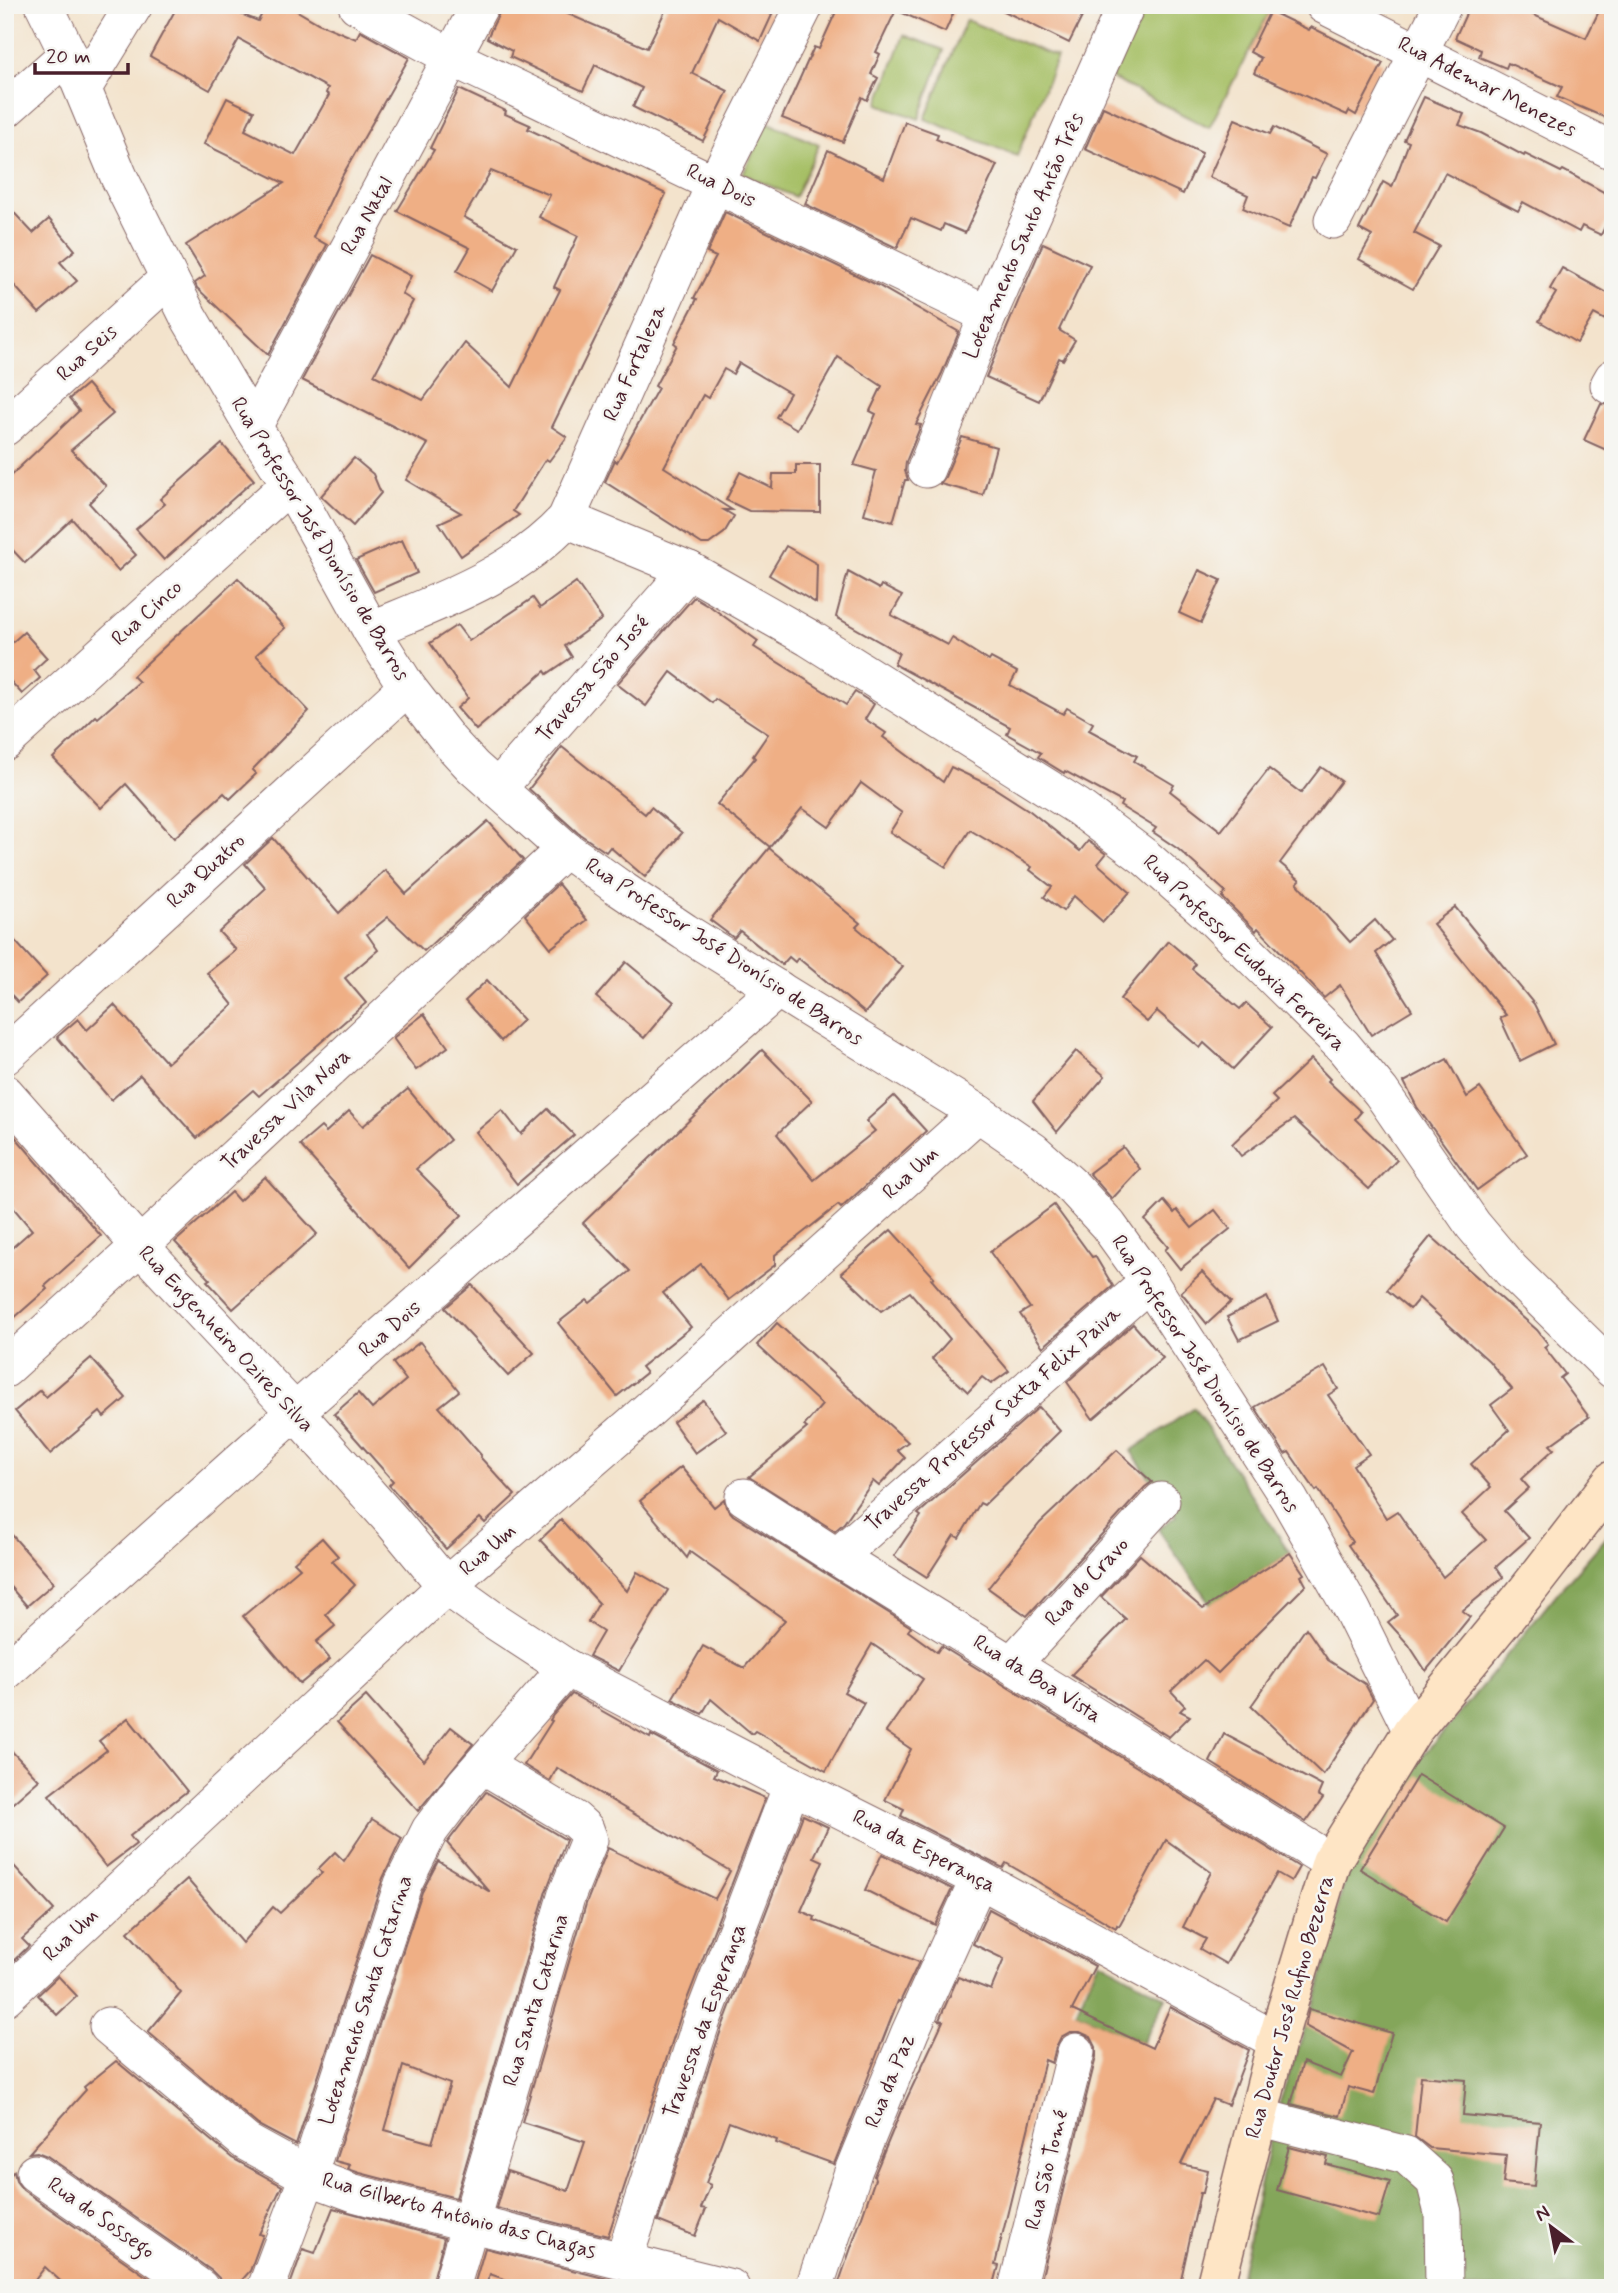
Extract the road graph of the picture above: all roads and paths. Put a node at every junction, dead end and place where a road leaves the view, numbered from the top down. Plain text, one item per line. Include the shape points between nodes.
1 (44, 5) edge
2 (134, 5) edge
3 (358, 5) edge
4 (480, 5) edge
5 (805, 5) edge
6 (1126, 5) edge
7 (1324, 5) edge
8 (1443, 5) edge
9 (1418, 53) junction
10 (68, 54) junction
11 (453, 58) junction
12 (83, 88) junction
13 (5, 110) edge
14 (1613, 151) edge
15 (715, 184) junction
16 (1333, 220) dead end
17 (168, 279) junction
18 (988, 315) junction
19 (253, 426) junction
20 (5, 427) edge
21 (926, 469) dead end
22 (289, 484) junction
23 (566, 519) junction
24 (689, 570) junction
25 (371, 630) junction
26 (407, 687) junction
27 (5, 742) edge
28 (498, 788) junction
29 (565, 849) junction
30 (778, 989) junction
31 (5, 1056) edge
32 (5, 1093) edge
33 (978, 1113) junction
34 (140, 1246) junction
35 (1149, 1282) junction
36 (5, 1369) edge
37 (1613, 1370) edge
38 (295, 1412) junction
39 (1613, 1480) edge
40 (744, 1497) dead end
41 (1161, 1501) dead end
42 (837, 1557) junction
43 (446, 1586) junction
44 (1013, 1663) junction
45 (567, 1668) junction
46 (5, 1672) edge
47 (1412, 1731) junction
48 (483, 1765) junction
49 (792, 1785) junction
50 (1331, 1862) junction
51 (979, 1878) junction
52 (5, 1997) edge
53 (107, 2026) dead end
54 (1277, 2041) junction
55 (1076, 2052) dead end
56 (1258, 2117) junction
57 (35, 2173) dead end
58 (308, 2176) junction
59 (469, 2223) junction
60 (624, 2259) junction
61 (200, 2288) edge
62 (266, 2288) edge
63 (451, 2288) edge
64 (732, 2288) edge
65 (814, 2288) edge
66 (1017, 2288) edge
67 (1215, 2288) edge
68 (1444, 2288) edge

1 - 10 street, Rua Professor José Dionísio de Barros
2 - 12 street
3 - 11 street, Rua Dois
4 - 11 street, Rua Natal
5 - 15 street, Rua Fortaleza
6 - 18 street, Loteamento Santo Antão Três
7 - 9 street, Rua Ademar Menezes
8 - 9 street
9 - 14 street, Rua Ademar Menezes
9 - 16 street
10 - 12 street, Rua Professor José Dionísio de Barros
10 - 13 street
11 - 15 street, Rua Dois
11 - 19 street, Rua Natal
12 - 17 street, Rua Professor José Dionísio de Barros
15 - 18 street, Rua Dois
15 - 23 street, Rua Fortaleza
17 - 19 street, Rua Professor José Dionísio de Barros
17 - 20 street, Rua Seis
18 - 21 street, Loteamento Santo Antão Três
19 - 22 street, Rua Professor José Dionísio de Barros
22 - 25 street, Rua Professor José Dionísio de Barros
22 - 27 street, Rua Cinco
23 - 24 street, Rua Professor Eudoxia Ferreira
23 - 25 street, Rua Fortaleza via 548,539 504,570
24 - 28 street, Travessa São José
24 - 37 street, Rua Professor Eudoxia Ferreira via 810,638 1067,799 1146,858 1343,1046 1381,1092 1474,1226
25 - 26 street, Rua Professor José Dionísio de Barros
26 - 28 street, Rua Professor José Dionísio de Barros via 473,767
26 - 31 street, Rua Quatro
28 - 29 street, Rua Professor José Dionísio de Barros
29 - 30 street, Rua Professor José Dionísio de Barros
29 - 34 street, Travessa Vila Nova
30 - 33 street, Rua Professor José Dionísio de Barros
30 - 38 street, Rua Dois
32 - 34 street, Rua Engenheiro Ozires Silva
33 - 35 street, Rua Professor José Dionísio de Barros via 1033,1151 1073,1187 1108,1225
33 - 43 street, Rua Um
34 - 36 street, Travessa Vila Nova
34 - 38 street, Rua Engenheiro Ozires Silva
35 - 42 street, Travessa Professor Sexta Felix Paiva
35 - 47 street, Rua Professor José Dionísio de Barros via 1289,1499 1352,1610
38 - 43 street, Rua Engenheiro Ozires Silva
38 - 46 street, Rua Dois
39 - 47 main road, Rua Doutor José Rufino Bezerra
40 - 42 street, Rua da Boa Vista
41 - 44 street, Rua do Cravo
42 - 44 street, Rua da Boa Vista
43 - 45 street, Rua Engenheiro Ozires Silva
43 - 52 street, Rua Um
44 - 50 street, Rua da Boa Vista
45 - 48 street, Loteamento Santa Catarina
45 - 49 street, Rua da Esperança
47 - 50 main road, Rua Doutor José Rufino Bezerra
48 - 58 street, Loteamento Santa Catarina via 430,1830 403,1884
48 - 59 street, Rua Santa Catarina via 575,1820 589,1840 566,1898
49 - 51 street, Rua da Esperança
49 - 60 street, Travessa da Esperança via 701,2023
50 - 54 main road, Rua Doutor José Rufino Bezerra
51 - 54 street, Rua da Esperança
51 - 65 street, Rua da Paz via 854,2169
53 - 58 street, Rua Gilberto Antônio das Chagas via 246,2142
54 - 56 main road, Rua Doutor José Rufino Bezerra
55 - 66 street, Rua São Tomé
56 - 67 main road, Rua Doutor José Rufino Bezerra
56 - 68 street via 1406,2155 1435,2181 1443,2213
57 - 61 street, Rua do Sossego
58 - 59 street, Rua Gilberto Antônio das Chagas
58 - 62 street, Loteamento Santa Catarina
59 - 60 street, Rua Gilberto Antônio das Chagas
59 - 63 street, Rua Santa Catarina
60 - 64 street, Rua Gilberto Antônio das Chagas

